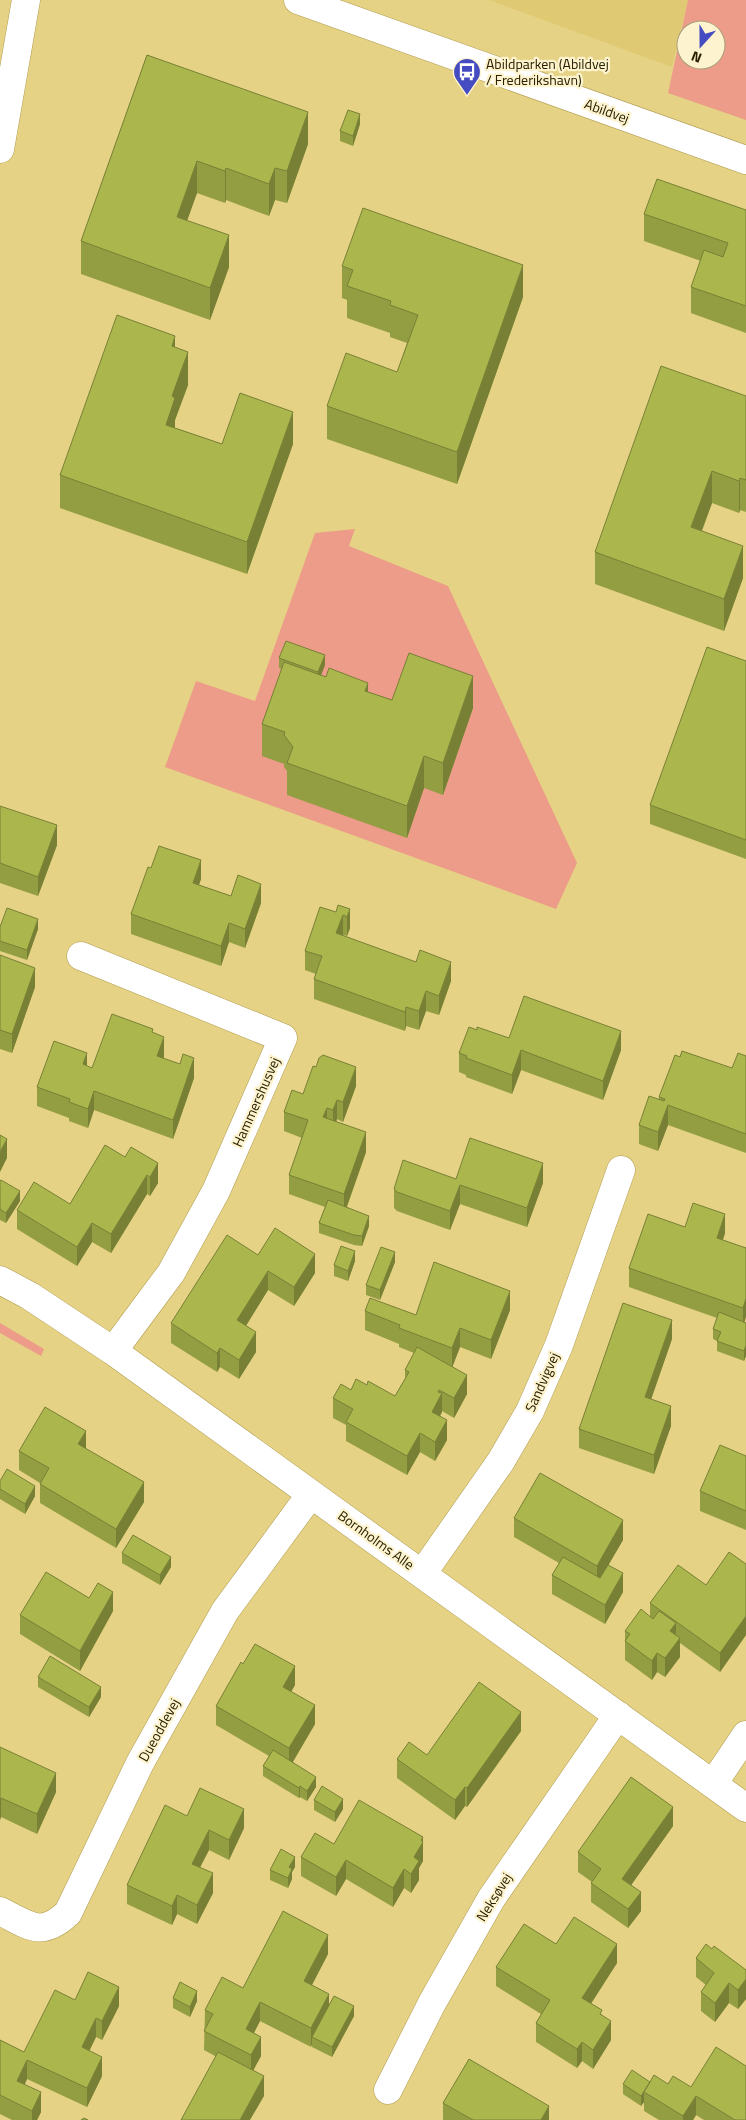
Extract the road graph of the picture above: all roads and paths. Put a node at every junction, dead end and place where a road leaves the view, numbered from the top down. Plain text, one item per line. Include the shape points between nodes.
1 (26, 0) edge
2 (298, 0) edge
3 (0, 149) edge
4 (746, 160) edge
5 (81, 956) dead end
6 (621, 1170) dead end
7 (0, 1280) edge
8 (113, 1351) junction
9 (311, 1494) junction
10 (422, 1574) junction
11 (618, 1716) junction
12 (746, 1735) edge
13 (713, 1784) junction
14 (746, 1808) edge
15 (0, 1911) edge
16 (388, 2090) dead end

1 - 3 street
2 - 4 street, Abildvej
5 - 8 street, Hammershusvej via 284,1038 216,1191 171,1273
6 - 10 street, Sandvigvej via 559,1344 530,1410 501,1461
7 - 8 street, Bornholms Alle
8 - 9 street, Bornholms Alle
9 - 10 street, Bornholms Alle
9 - 15 street, Dueoddevej via 225,1611 140,1763 68,1913 54,1926 33,1928
10 - 11 street, Bornholms Alle
11 - 13 street, Bornholms Alle
11 - 16 street, Neksøvej via 492,1899 432,2003
12 - 13 street
13 - 14 street, Bornholms Alle

